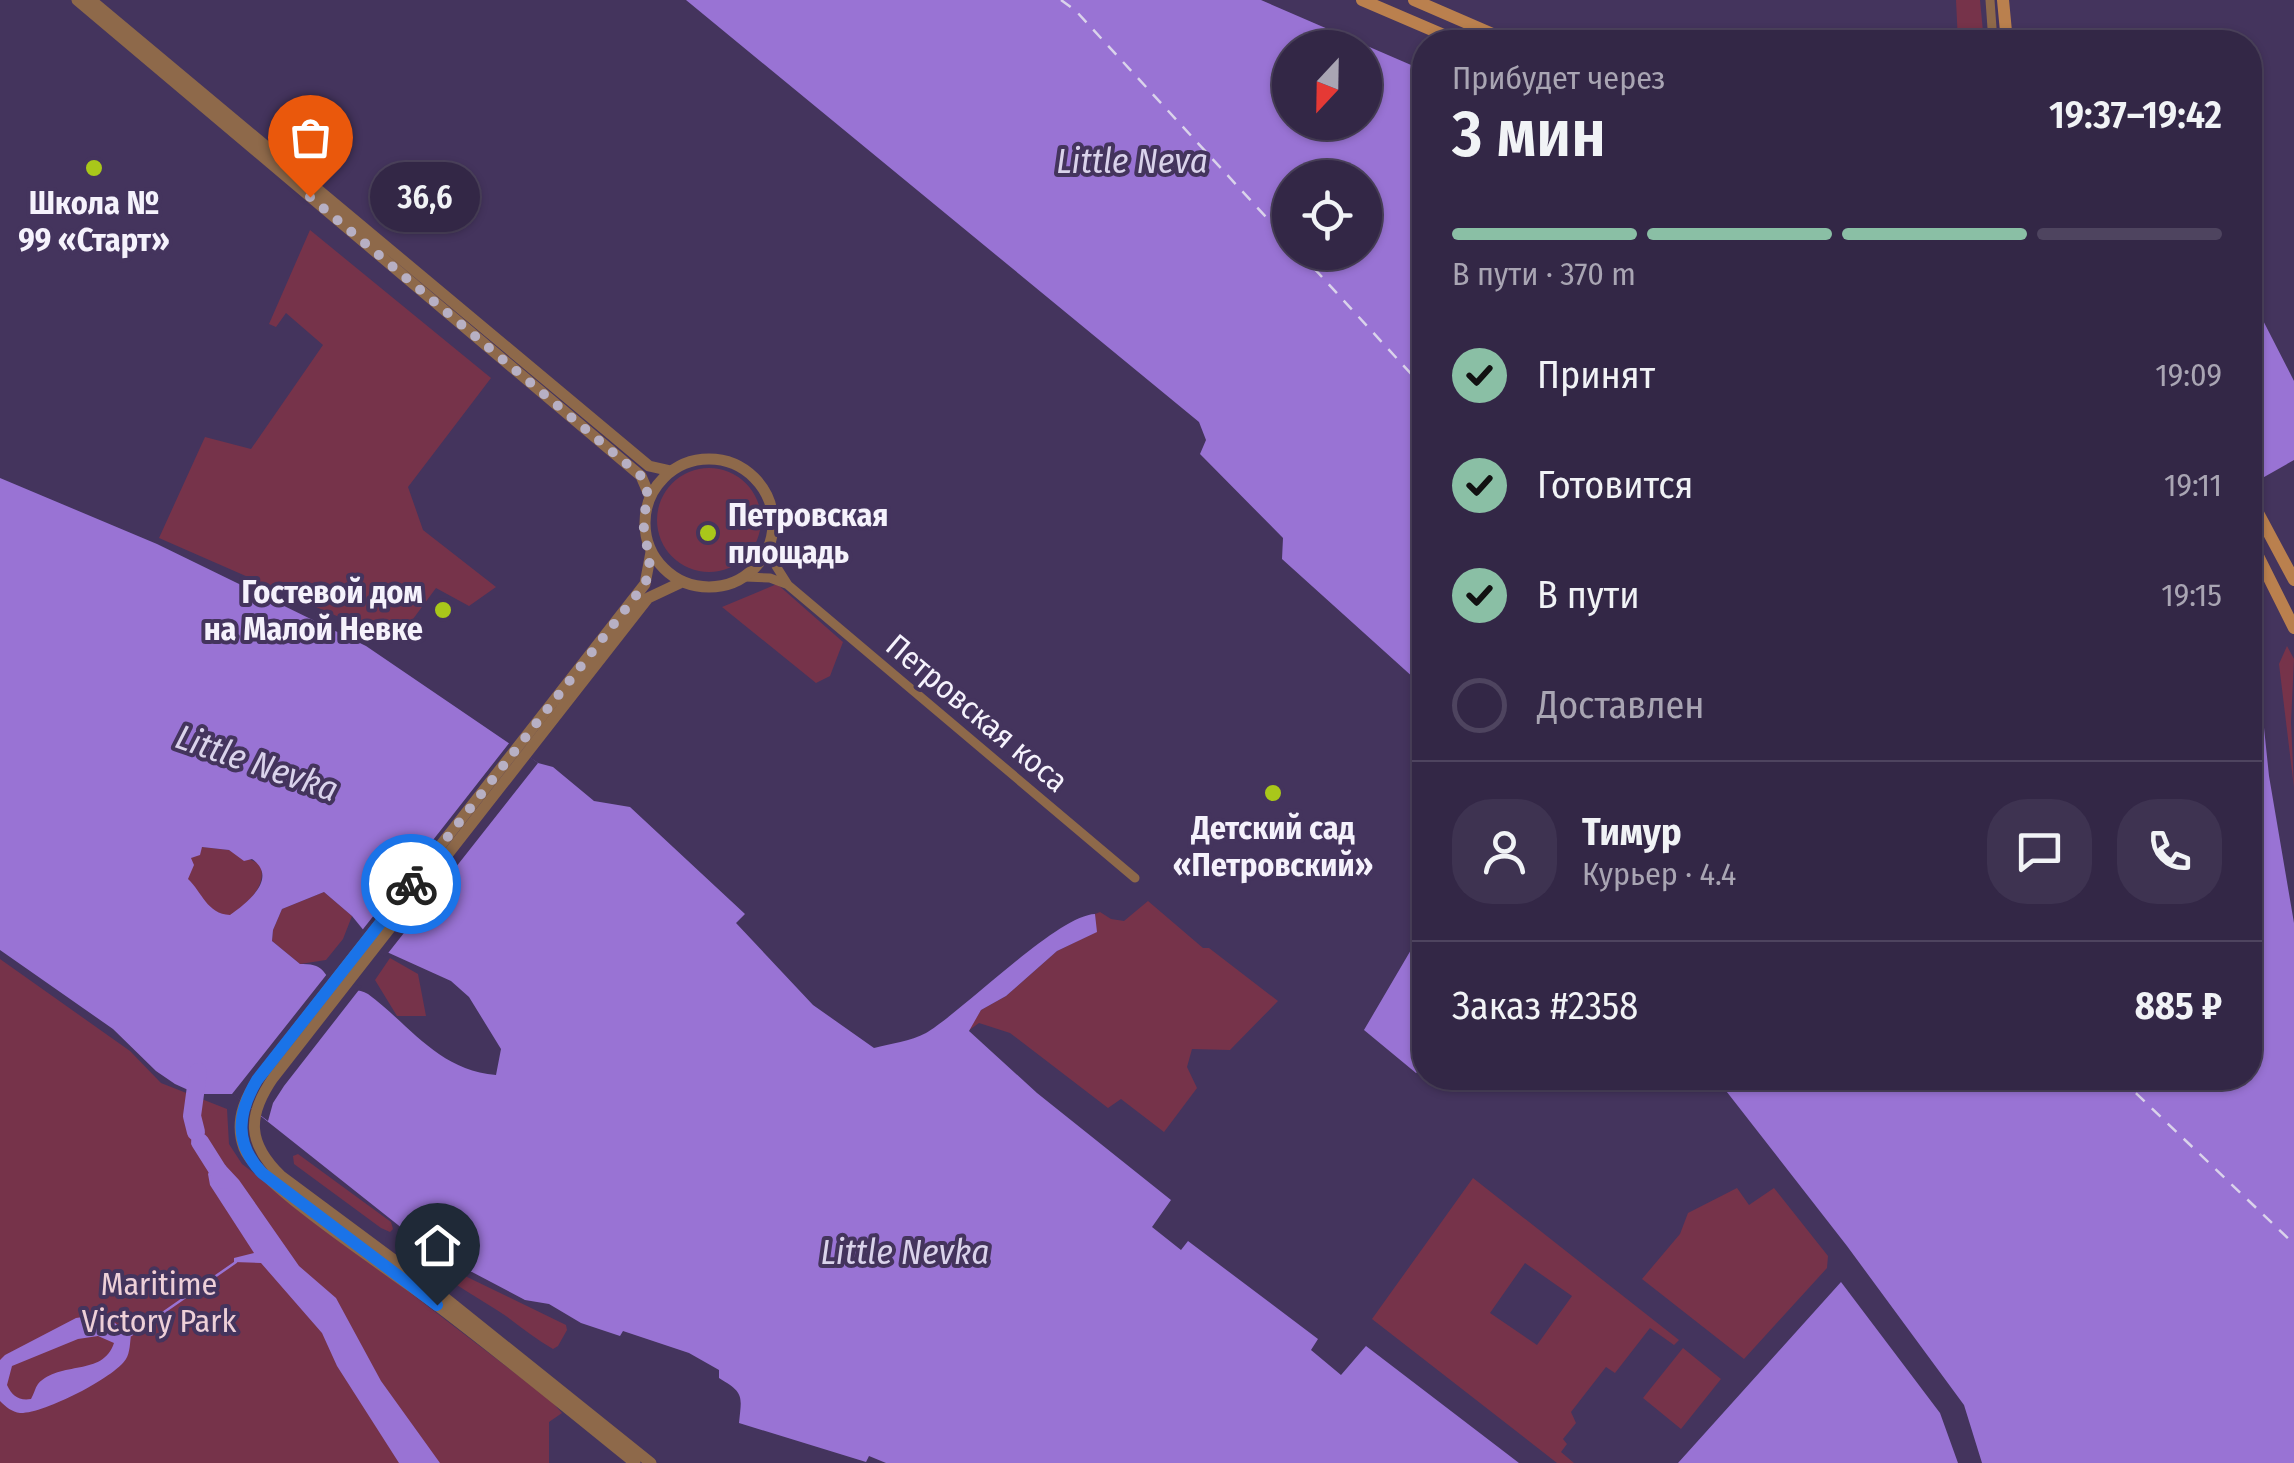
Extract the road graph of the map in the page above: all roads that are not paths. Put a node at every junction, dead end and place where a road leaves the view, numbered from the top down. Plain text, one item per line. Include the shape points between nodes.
1 (77, 0) edge
2 (92, 0) edge
3 (1362, 0) edge
4 (1414, 0) edge
5 (1990, 0) edge
6 (2003, 0) edge
7 (1432, 30) edge
8 (1483, 30) edge
9 (1992, 30) edge
10 (2006, 30) edge
11 (672, 471) junction
12 (650, 497) junction
13 (2262, 520) edge
14 (771, 540) junction
15 (651, 552) junction
16 (2262, 564) edge
17 (744, 577) junction
18 (2294, 580) edge
19 (682, 582) junction
20 (788, 585) junction
21 (2294, 628) edge
22 (523, 752) junction
23 (1135, 878) dead end
24 (249, 1107) junction
25 (635, 1463) edge
26 (651, 1463) edge

1 - 12 street via 641,476
2 - 11 street via 637,457
3 - 7 main road
4 - 8 main road
5 - 9 street
6 - 10 main road
11 - 12 street
11 - 14 street via 708,459 746,470 769,502
12 - 15 street via 644,525
13 - 18 main road
14 - 17 street
14 - 20 street, Петровская коса
15 - 19 street
15 - 22 street via 645,584
16 - 21 main road
17 - 19 street via 714,588
17 - 20 street, Петровская коса
19 - 22 street via 648,598
20 - 23 street, Петровская коса
22 - 24 street
24 - 25 street via 241,1137 262,1173
24 - 26 street via 256,1142 281,1176 444,1296

